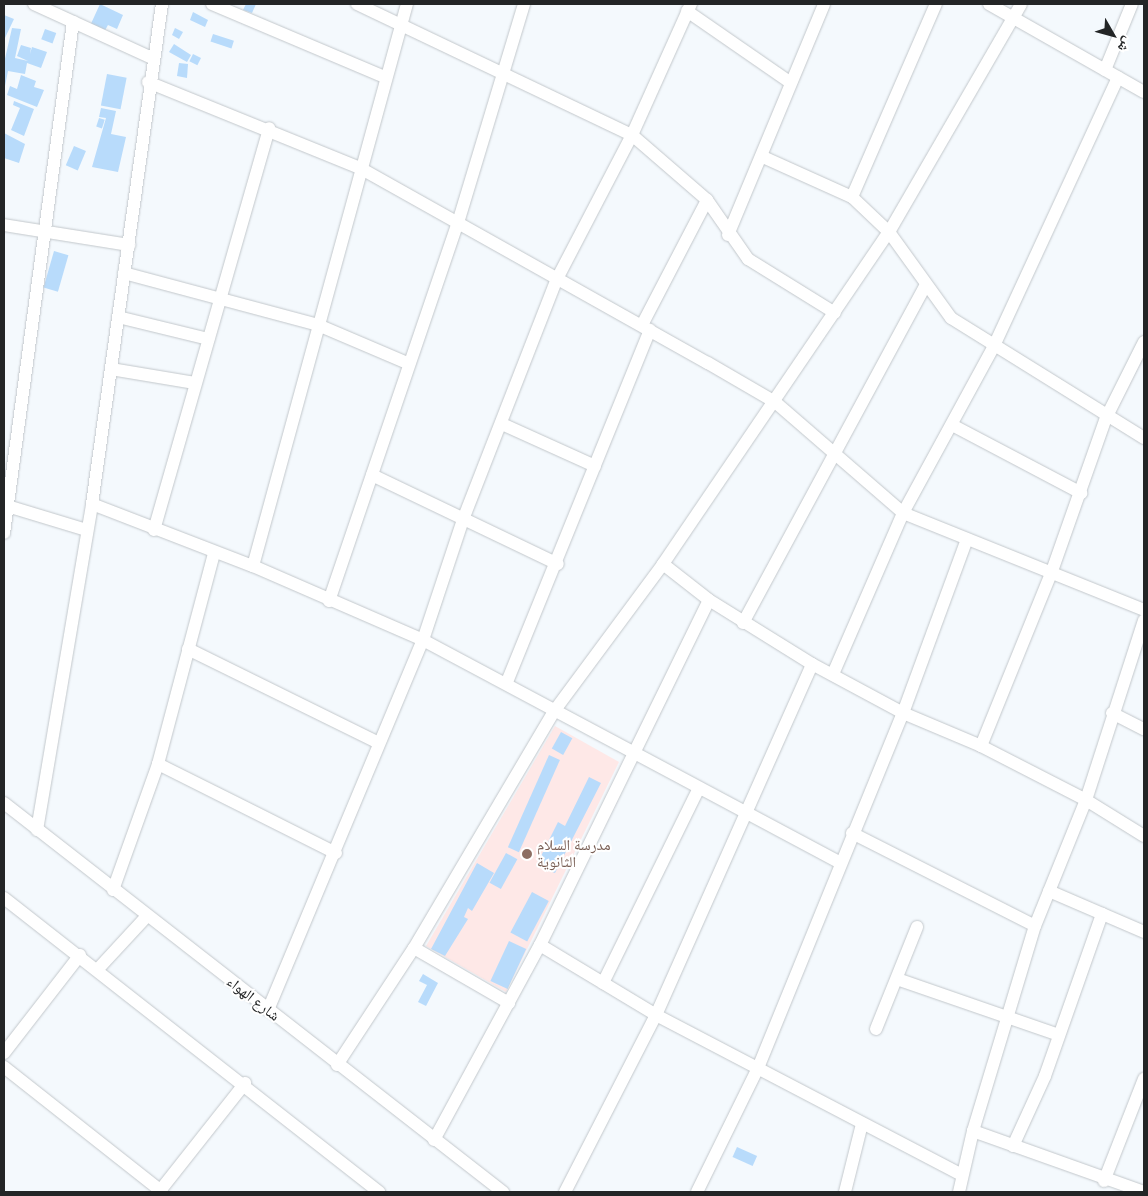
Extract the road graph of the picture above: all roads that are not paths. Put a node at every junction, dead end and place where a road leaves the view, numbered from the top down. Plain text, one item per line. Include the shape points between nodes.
1 (34, 4) edge
2 (162, 4) edge
3 (212, 4) edge
4 (358, 4) edge
5 (407, 4) edge
6 (524, 4) edge
7 (824, 4) edge
8 (936, 4) edge
9 (989, 4) edge
10 (1021, 4) edge
11 (1132, 4) edge
12 (689, 8) edge
13 (1014, 17) junction
14 (73, 22) junction
15 (400, 26) junction
16 (152, 58) junction
17 (1105, 70) junction
18 (502, 72) junction
19 (385, 77) junction
20 (1118, 78) junction
21 (148, 82) junction
22 (791, 83) junction
23 (1144, 92) edge
24 (269, 128) junction
25 (632, 135) junction
26 (763, 157) junction
27 (360, 168) junction
28 (852, 197) junction
29 (707, 200) junction
30 (4, 225) edge
31 (457, 226) junction
32 (889, 232) junction
33 (42, 233) junction
34 (728, 235) junction
35 (128, 245) junction
36 (124, 273) junction
37 (557, 279) junction
38 (924, 288) junction
39 (220, 298) junction
40 (835, 313) junction
41 (118, 317) junction
42 (318, 324) junction
43 (646, 328) junction
44 (208, 339) junction
45 (1144, 342) edge
46 (993, 348) junction
47 (407, 363) junction
48 (111, 369) junction
49 (195, 383) junction
50 (775, 402) junction
51 (1106, 418) junction
52 (502, 424) junction
53 (954, 426) junction
54 (1144, 438) edge
55 (834, 458) junction
56 (596, 466) junction
57 (372, 475) junction
58 (1081, 493) junction
59 (92, 504) junction
60 (6, 505) edge
61 (903, 513) junction
62 (464, 517) junction
63 (87, 530) junction
64 (154, 530) junction
65 (4, 533) edge
66 (967, 539) junction
67 (214, 553) junction
68 (558, 564) junction
69 (663, 564) junction
70 (253, 566) junction
71 (1052, 571) junction
72 (709, 600) junction
73 (328, 601) junction
74 (1144, 610) edge
75 (1144, 620) edge
76 (743, 623) junction
77 (422, 640) junction
78 (188, 649) junction
79 (812, 664) junction
80 (833, 674) junction
81 (507, 682) junction
82 (555, 710) junction
83 (902, 713) junction
84 (1112, 713) junction
85 (1144, 728) edge
86 (379, 744) junction
87 (981, 746) junction
88 (637, 754) junction
89 (158, 764) junction
90 (699, 788) junction
91 (1086, 800) junction
92 (4, 803) edge
93 (748, 816) junction
94 (37, 830) junction
95 (852, 833) junction
96 (1144, 836) edge
97 (336, 853) junction
98 (839, 862) junction
99 (113, 890) junction
100 (1049, 891) junction
101 (4, 898) edge
102 (1102, 914) junction
103 (147, 916) junction
104 (1035, 926) junction
105 (917, 927) dead end
106 (1144, 932) edge
107 (540, 945) junction
108 (414, 948) junction
109 (80, 955) junction
110 (98, 969) junction
111 (897, 979) junction
112 (602, 983) junction
113 (509, 1003) junction
114 (268, 1010) junction
115 (656, 1015) junction
116 (1007, 1020) junction
117 (876, 1029) dead end
118 (1059, 1035) junction
119 (4, 1053) edge
120 (338, 1065) junction
121 (4, 1067) edge
122 (758, 1068) junction
123 (1144, 1078) edge
124 (245, 1083) junction
125 (862, 1124) junction
126 (973, 1131) junction
127 (434, 1140) junction
128 (1012, 1146) junction
129 (962, 1175) junction
130 (1111, 1186) edge
131 (160, 1192) edge
132 (379, 1192) edge
133 (502, 1192) edge
134 (565, 1192) edge
135 (697, 1192) edge
136 (845, 1192) edge
137 (959, 1192) edge
138 (1144, 1192) edge

1 - 14 street
2 - 16 street
3 - 19 street
4 - 15 street
5 - 15 street
6 - 18 street
7 - 22 street
8 - 28 street
9 - 13 street
10 - 13 street
11 - 17 street
12 - 22 street
12 - 25 street
13 - 17 street
13 - 32 street
14 - 16 street
14 - 33 street
15 - 18 street
15 - 19 street
16 - 21 street
17 - 20 street
18 - 25 street
18 - 31 street
19 - 27 street
20 - 23 street
20 - 46 street
21 - 24 street
21 - 35 street
22 - 26 street
24 - 27 street
24 - 39 street
25 - 29 street
25 - 37 street
26 - 28 street
26 - 34 street
27 - 31 street
27 - 42 street
28 - 32 street
29 - 34 street
29 - 43 street
30 - 33 street
31 - 37 street
31 - 47 street
32 - 38 street
32 - 40 street
33 - 35 street
33 - 60 street
34 - 40 street via 748,259
35 - 36 street
36 - 39 street
36 - 41 street
37 - 43 street
37 - 52 street
38 - 46 street via 951,318
38 - 55 street
39 - 42 street
39 - 44 street
40 - 50 street
41 - 44 street
41 - 48 street
42 - 47 street
42 - 70 street
43 - 50 street
43 - 56 street
44 - 49 street
45 - 51 street
46 - 51 street
46 - 53 street
47 - 57 street
48 - 49 street
48 - 59 street
49 - 64 street
50 - 55 street
50 - 69 street
51 - 54 street
51 - 58 street
52 - 56 street
52 - 62 street
53 - 58 street
53 - 61 street
55 - 61 street
55 - 76 street
56 - 68 street
57 - 62 street
57 - 73 street
58 - 71 street
59 - 63 street
59 - 64 street
60 - 63 street
60 - 65 street
61 - 66 street
61 - 80 street
62 - 68 street
62 - 77 street
63 - 94 street
64 - 67 street
66 - 71 street
66 - 83 street
67 - 70 street
67 - 78 street
68 - 81 street
69 - 72 street
69 - 82 street
70 - 73 street
71 - 74 street
71 - 87 street
72 - 76 street
72 - 88 street
73 - 77 street
75 - 84 street
76 - 79 street
77 - 81 street
77 - 86 street
78 - 86 street
78 - 89 street
79 - 80 street
79 - 93 street
80 - 83 street
81 - 82 street
82 - 88 street
82 - 108 street
83 - 87 street
83 - 95 street
84 - 85 street
84 - 91 street
86 - 97 street
87 - 91 street
88 - 90 street
88 - 107 street
89 - 97 street
89 - 99 street
90 - 93 street
90 - 112 street
91 - 96 street
91 - 100 street
92 - 94 street, شارع الهواء
93 - 98 street
93 - 115 street
94 - 99 street, شارع الهواء
95 - 98 street
95 - 104 street
97 - 114 street
98 - 122 street
99 - 103 street, شارع الهواء
100 - 102 street
100 - 104 street
101 - 109 street
102 - 106 street
102 - 118 street
103 - 110 street
103 - 114 street, شارع الهواء
104 - 116 street
105 - 111 street
107 - 112 street
107 - 113 street
108 - 113 street
108 - 120 street
109 - 110 street
109 - 119 street
110 - 124 street
111 - 116 street
111 - 117 street
112 - 115 street
113 - 127 street
114 - 120 street, شارع الهواء
115 - 122 street
115 - 134 street
116 - 118 street
116 - 126 street
118 - 128 street
120 - 127 street, شارع الهواء
121 - 131 street
122 - 125 street
122 - 135 street
123 - 130 street
124 - 131 street
124 - 132 street
125 - 129 street
125 - 136 street
126 - 128 street
126 - 129 street
127 - 133 street, شارع الهواء
128 - 130 street
129 - 137 street
130 - 138 street

